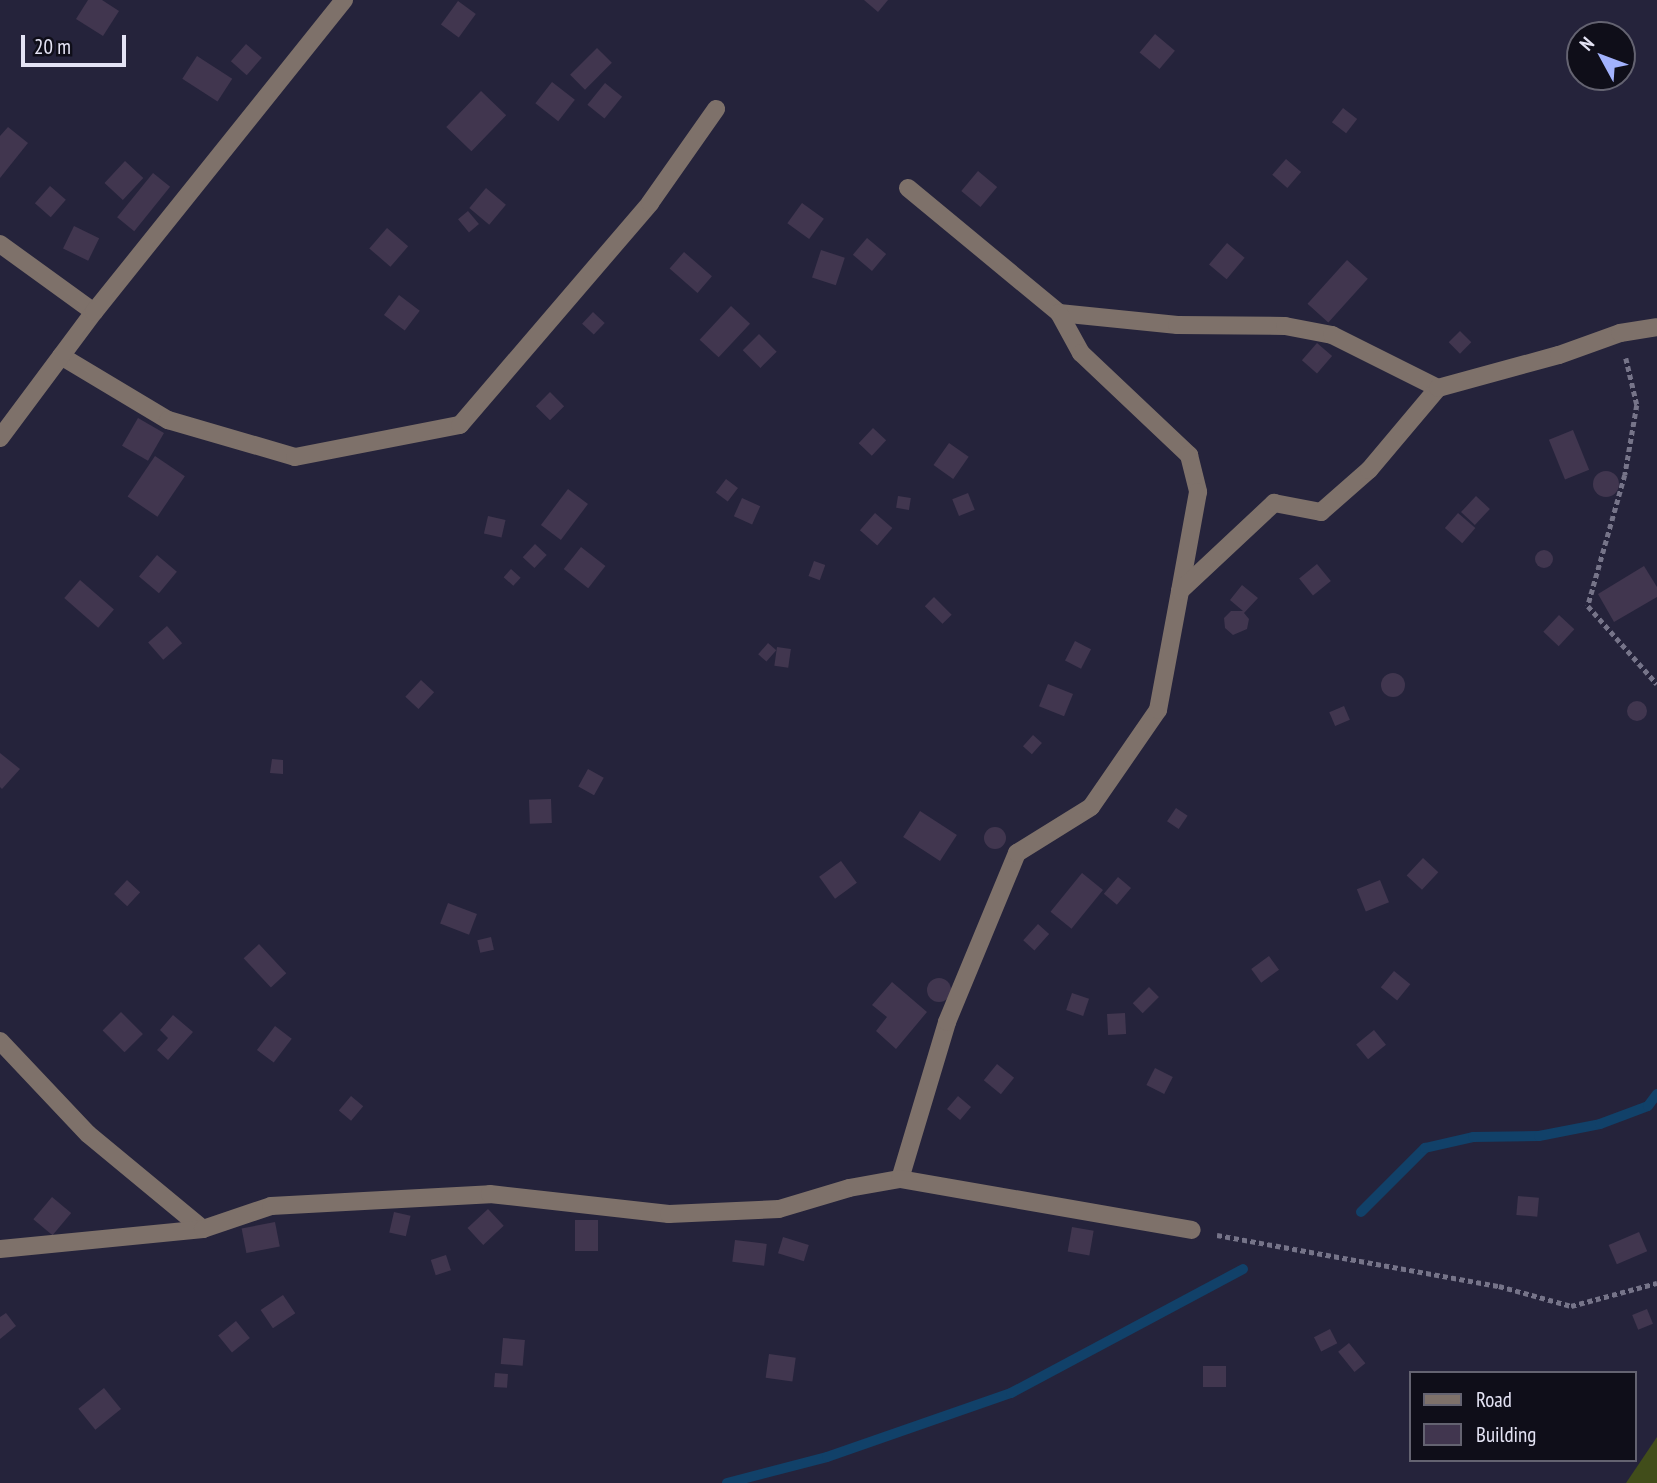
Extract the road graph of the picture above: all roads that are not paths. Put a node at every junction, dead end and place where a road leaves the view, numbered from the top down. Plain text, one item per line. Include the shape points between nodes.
1 (344, 0) edge
2 (716, 109) dead end
3 (908, 188) dead end
4 (0, 244) edge
5 (94, 312) junction
6 (1059, 313) junction
7 (1657, 327) edge
8 (61, 356) junction
9 (1438, 388) junction
10 (0, 438) edge
11 (1180, 591) junction
12 (0, 1041) edge
13 (900, 1179) junction
14 (203, 1228) junction
15 (1192, 1230) road end
16 (0, 1249) edge

1 - 5 street
2 - 8 street via 650,203 460,425 295,457 168,420
3 - 6 street
4 - 5 street
5 - 8 street
6 - 9 street via 1177,325 1285,326 1332,335
6 - 11 street via 1081,353 1189,454 1198,492
7 - 9 street via 1620,333
8 - 10 street
9 - 11 street via 1369,470 1321,512 1274,503
11 - 13 street via 1158,710 1091,807 1017,853 947,1021
12 - 14 street via 88,1134
13 - 14 street via 849,1188 779,1209 669,1214 490,1194 271,1206
13 - 15 street
14 - 16 street

